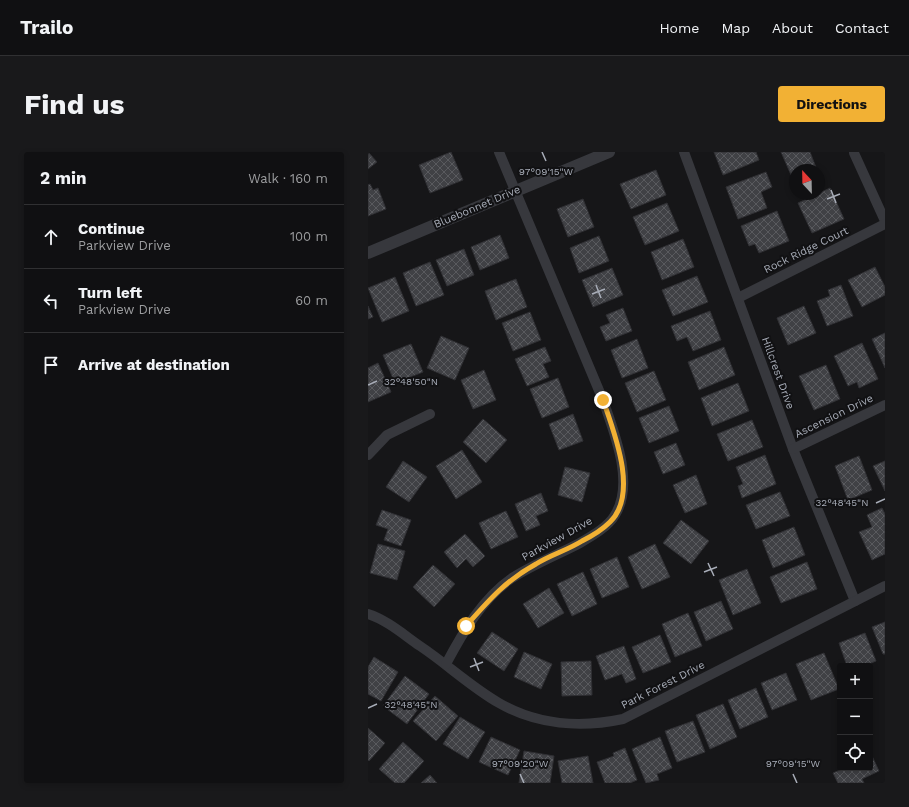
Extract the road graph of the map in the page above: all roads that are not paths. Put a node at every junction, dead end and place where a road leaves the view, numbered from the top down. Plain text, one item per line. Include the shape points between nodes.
1 (499, 152) edge
2 (609, 152) edge
3 (684, 152) edge
4 (854, 152) edge
5 (514, 192) junction
6 (885, 221) edge
7 (885, 224) edge
8 (368, 253) edge
9 (738, 298) junction
10 (885, 405) edge
11 (430, 414) dead end
12 (793, 449) junction
13 (368, 455) edge
14 (885, 586) edge
15 (855, 601) junction
16 (368, 614) edge
17 (446, 664) junction

1 - 5 street, Parkview Drive
2 - 5 street, Bluebonnet Drive
3 - 9 street, Hillcrest Drive
4 - 6 street
5 - 8 street, Bluebonnet Drive
5 - 17 street, Parkview Drive via 603,400 623,471 623,494 616,514 610,522 580,542 536,563 495,593 466,626
7 - 9 street, Rock Ridge Court
9 - 12 street, Hillcrest Drive
10 - 12 street, Ascension Drive
11 - 13 street via 387,435
12 - 15 street, Hillcrest Drive
14 - 15 street, Park Forest Drive
15 - 17 street, Park Forest Drive via 623,719 599,724 562,724 526,716 499,703
16 - 17 street, Park Forest Drive via 396,629

